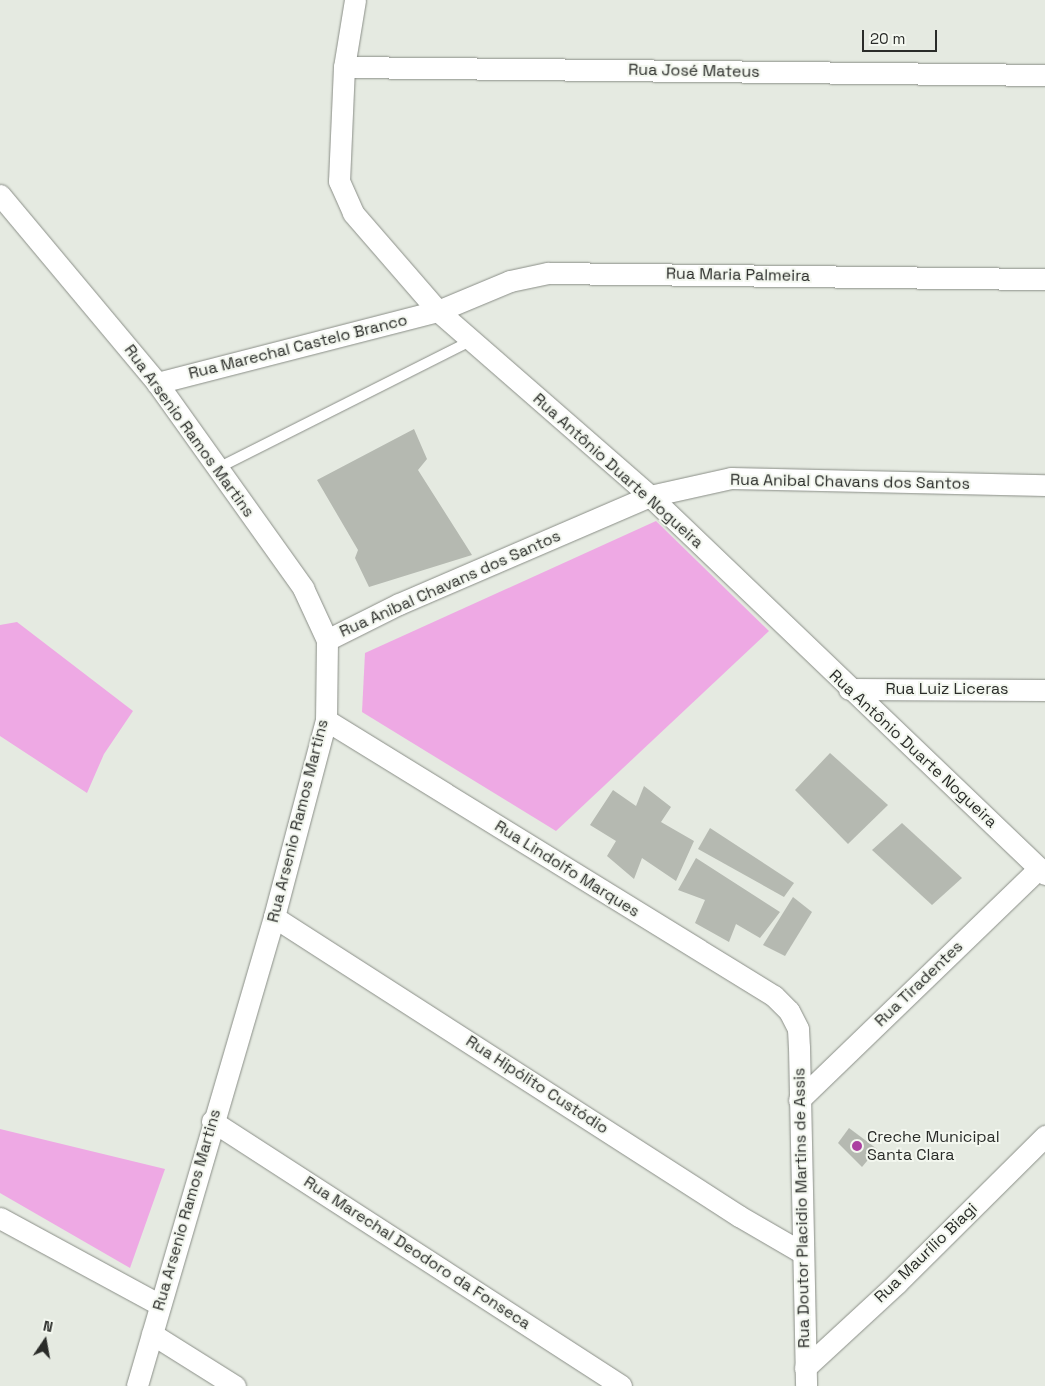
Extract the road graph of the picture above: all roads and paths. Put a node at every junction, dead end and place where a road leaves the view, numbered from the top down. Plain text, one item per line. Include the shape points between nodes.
1 (355, 0) edge
2 (344, 67) junction
3 (1045, 75) edge
4 (0, 194) edge
5 (1045, 279) edge
6 (438, 311) junction
7 (472, 340) junction
8 (157, 383) junction
9 (218, 468) junction
10 (1045, 485) edge
11 (650, 496) junction
12 (326, 640) junction
13 (849, 689) junction
14 (1045, 690) edge
15 (326, 720) junction
16 (1042, 871) edge
17 (274, 917) junction
18 (798, 1029) joint
19 (799, 1100) junction
20 (212, 1121) junction
21 (1045, 1136) edge
22 (0, 1218) edge
23 (801, 1252) junction
24 (160, 1305) junction
25 (152, 1334) junction
26 (805, 1377) edge
27 (136, 1386) edge
28 (235, 1386) edge
29 (621, 1386) edge

1 - 2 street, Rua Antônio Duarte Nogueira
2 - 3 street, Rua José Mateus
2 - 6 street, Rua Antônio Duarte Nogueira via 340,181 353,213
4 - 8 street, Rua Arsenio Ramos Martins
5 - 6 street, Rua Maria Palmeira via 548,273 510,281
6 - 7 street, Rua Antônio Duarte Nogueira
6 - 8 street, Rua Marechal Castelo Branco
7 - 9 lane
7 - 11 street, Rua Antônio Duarte Nogueira
8 - 9 street, Rua Arsenio Ramos Martins
9 - 12 street, Rua Arsenio Ramos Martins via 302,588
10 - 11 street, Rua Anibal Chavans dos Santos via 731,478
11 - 12 street, Rua Anibal Chavans dos Santos via 398,604
11 - 13 street, Rua Antônio Duarte Nogueira
12 - 15 street, Rua Arsenio Ramos Martins
13 - 14 street, Rua Luiz Liceras
13 - 16 street, Rua Antônio Duarte Nogueira
15 - 17 street, Rua Arsenio Ramos Martins
15 - 18 street, Rua Lindolfo Marques via 774,996 789,1011
16 - 19 street, Rua Tiradentes
17 - 20 street, Rua Arsenio Ramos Martins
17 - 23 street, Rua Hipólito Custódio
18 - 19 street, Rua Doutor Placidio Martins de Assis
19 - 23 street, Rua Doutor Placidio Martins de Assis
20 - 24 street, Rua Arsenio Ramos Martins
20 - 29 street, Rua Marechal Deodoro da Fonseca
21 - 26 street, Rua Maurílio Biagi
22 - 24 street
23 - 26 street, Rua Doutor Placidio Martins de Assis
24 - 25 street, Rua Arsenio Ramos Martins
25 - 27 street, Rua Arsenio Ramos Martins
25 - 28 street

